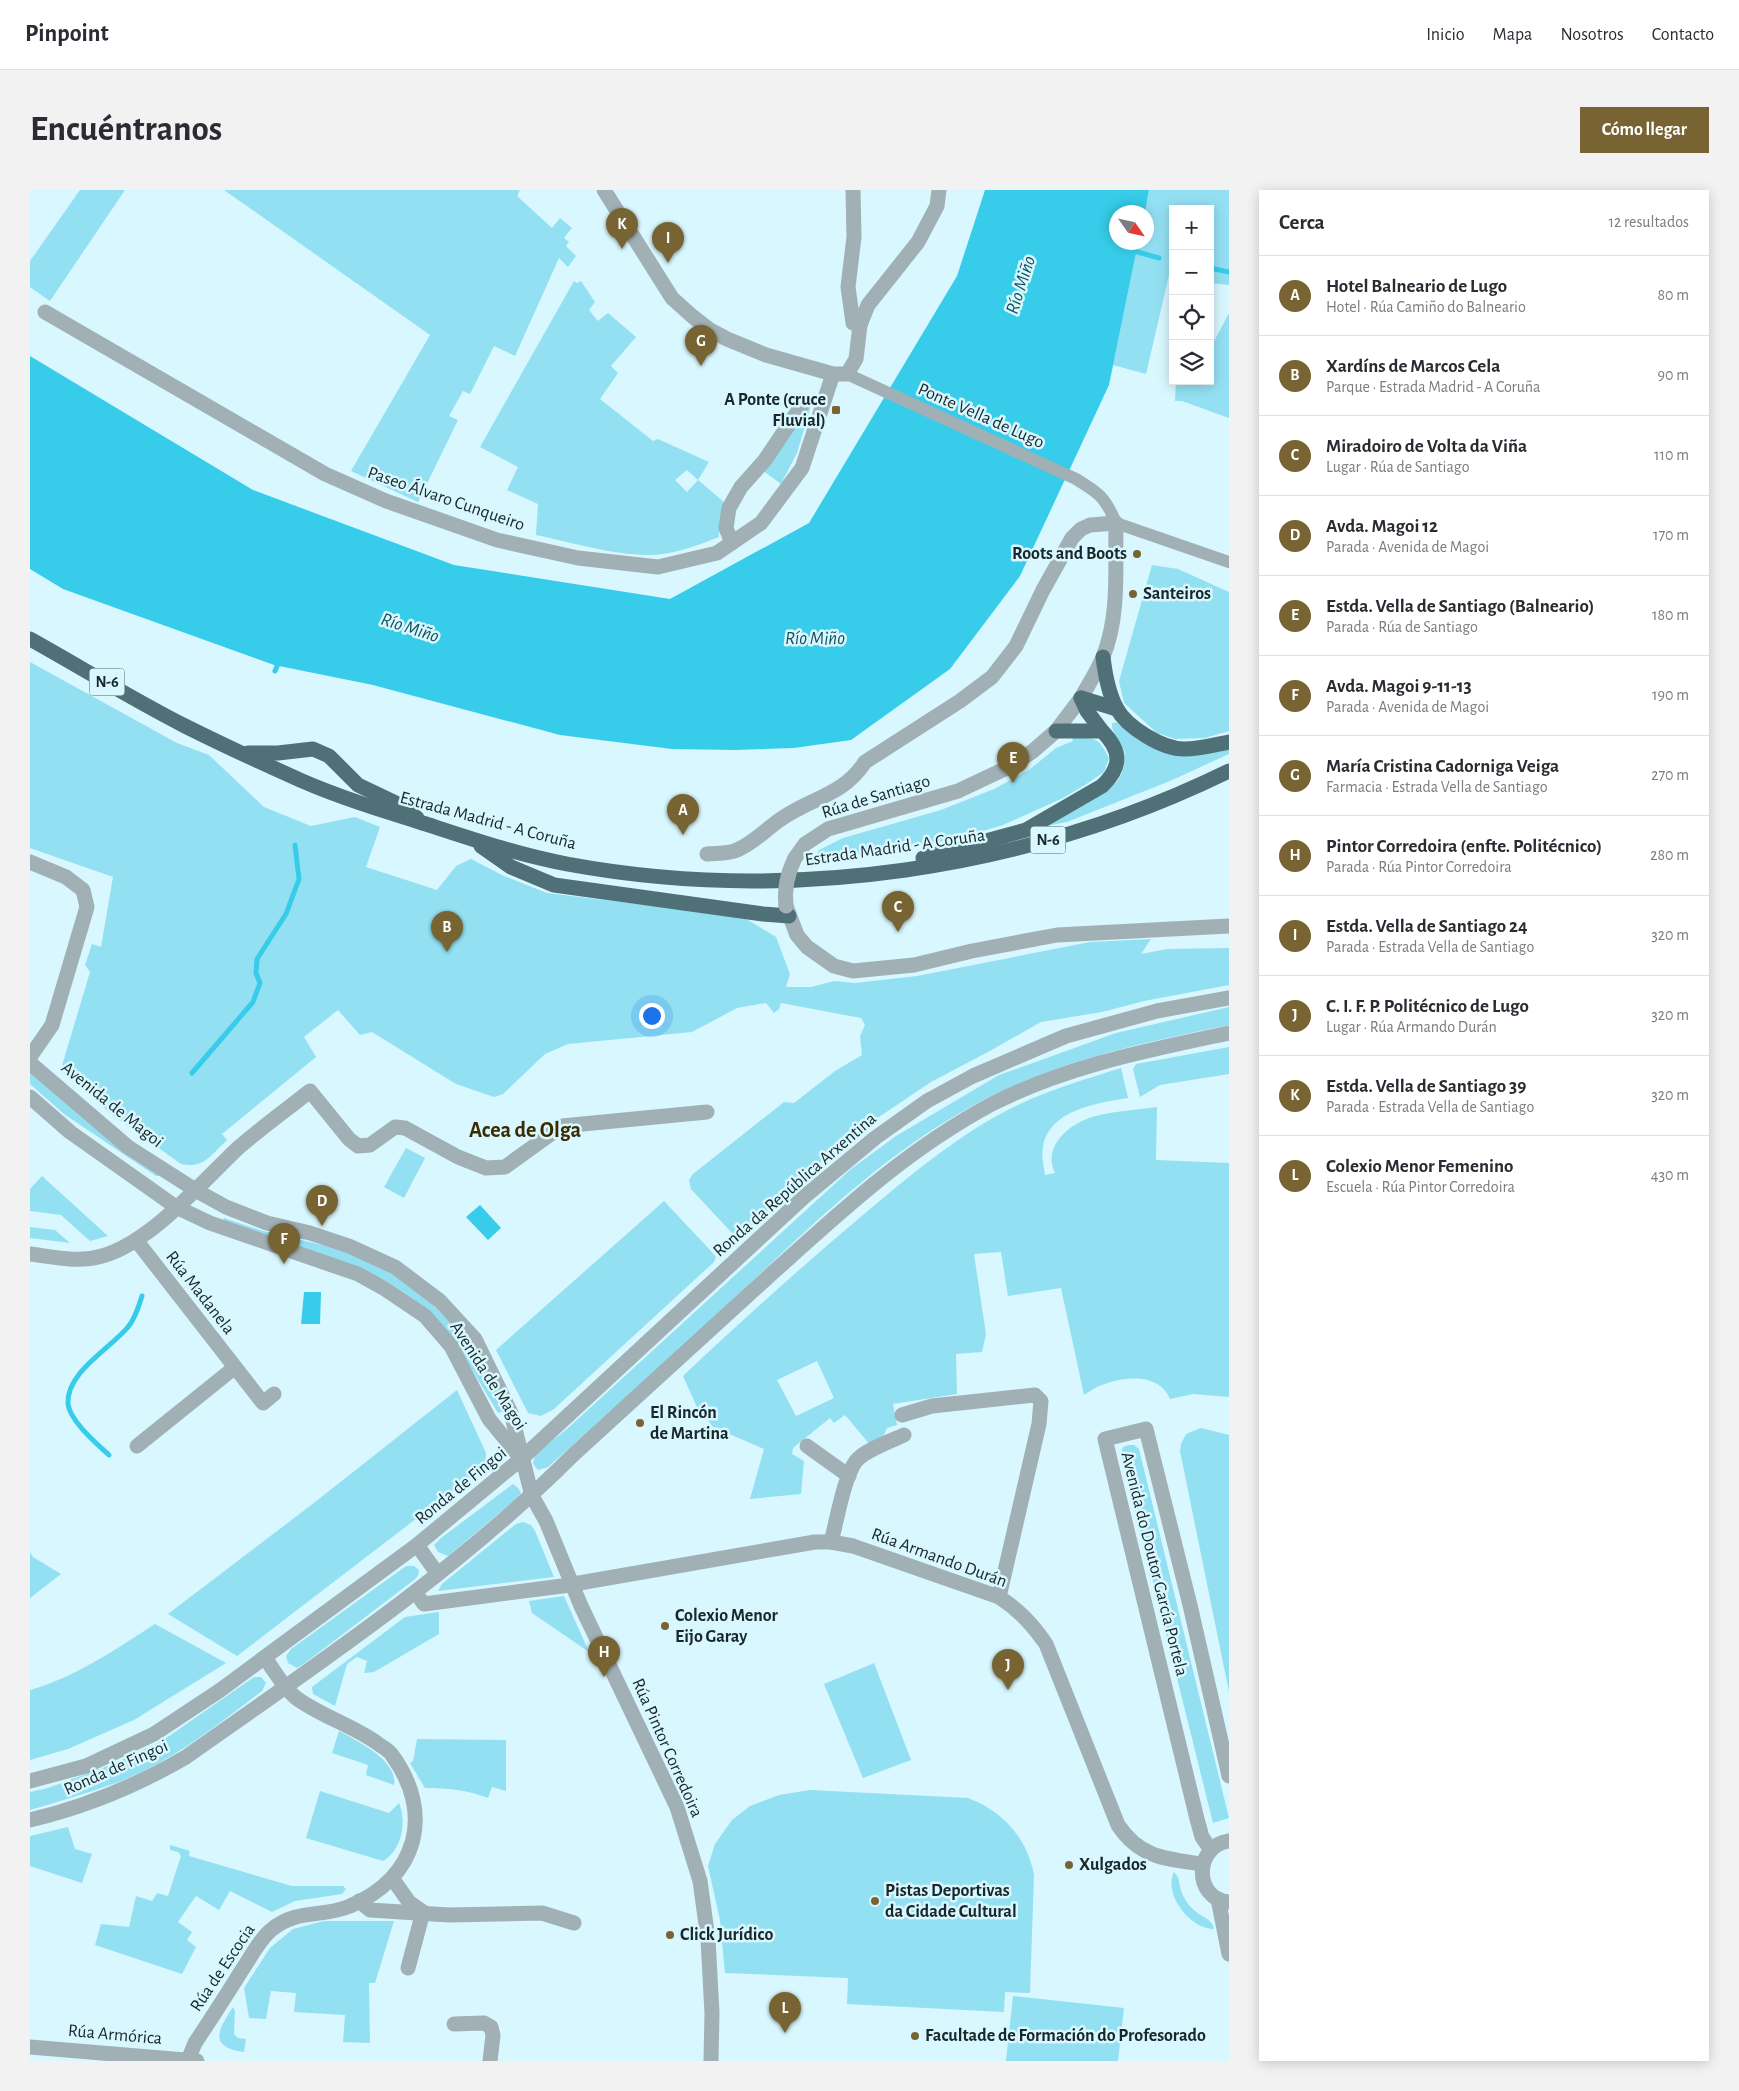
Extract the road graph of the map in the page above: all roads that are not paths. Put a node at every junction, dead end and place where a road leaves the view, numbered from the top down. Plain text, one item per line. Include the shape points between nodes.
1 (604, 190) edge
2 (853, 190) edge
3 (939, 190) edge
4 (45, 312) dead end
5 (860, 325) junction
6 (846, 376) junction
7 (804, 402) dead end
8 (1116, 523) junction
9 (732, 543) junction
10 (1229, 562) edge
11 (30, 639) edge
12 (1103, 657) junction
13 (1081, 698) junction
14 (1117, 709) junction
15 (1056, 731) junction
16 (1102, 731) junction
17 (1229, 742) edge
18 (242, 753) junction
19 (1229, 771) edge
20 (424, 823) junction
21 (472, 839) junction
22 (707, 854) dead end
23 (30, 862) edge
24 (858, 875) junction
25 (787, 911) junction
26 (1229, 926) edge
27 (1229, 998) edge
28 (1229, 1033) edge
29 (30, 1058) edge
30 (30, 1063) edge
31 (30, 1097) edge
32 (707, 1112) dead end
33 (197, 1191) junction
34 (176, 1207) junction
35 (136, 1240) junction
36 (30, 1254) edge
37 (234, 1368) junction
38 (274, 1394) dead end
39 (902, 1415) dead end
40 (904, 1435) dead end
41 (137, 1446) dead end
42 (807, 1446) dead end
43 (521, 1459) junction
44 (849, 1476) junction
45 (532, 1496) junction
46 (831, 1542) junction
47 (417, 1545) junction
48 (437, 1573) junction
49 (573, 1584) junction
50 (999, 1597) junction
51 (421, 1600) dead end
52 (264, 1658) junction
53 (286, 1687) junction
54 (1229, 1776) edge
55 (30, 1781) edge
56 (30, 1820) edge
57 (1229, 1841) edge
58 (1211, 1850) junction
59 (1202, 1864) junction
60 (392, 1878) junction
61 (359, 1901) junction
62 (1224, 1901) edge
63 (423, 1912) junction
64 (574, 1922) dead end
65 (1229, 1954) edge
66 (408, 1968) dead end
67 (454, 2024) dead end
68 (34, 2052) edge
69 (193, 2060) edge
70 (490, 2061) edge
71 (711, 2061) edge

1 - 6 street via 672,298 710,330 766,355
2 - 5 street via 854,237 848,287 853,323
3 - 5 street, Paseo Álvaro Cunqueiro via 936,206 918,242 868,305
4 - 9 street, Paseo Álvaro Cunqueiro via 325,474 386,501 497,540 578,558 658,567 717,553
5 - 6 street, Paseo Álvaro Cunqueiro via 856,359
6 - 8 street, Ponte Vella de Lugo via 1076,479 1108,503
6 - 9 street, Paseo Álvaro Cunqueiro via 802,468 761,523
7 - 9 street via 729,508 726,528
8 - 10 street
8 - 12 street, Rúa de Santiago via 1116,589 1112,626
8 - 22 street via 1090,525 1072,538 1016,646 992,677 865,762 856,776 842,786 781,818 758,838 736,851
11 - 18 highway, Estrada Madrid - A Coruña / N-6 via 186,727
12 - 13 street, Rúa de Santiago
12 - 14 highway via 1106,680
13 - 14 highway
13 - 15 street, Rúa de Santiago
13 - 16 highway
14 - 17 highway via 1132,727 1156,741 1181,749
15 - 16 highway
15 - 25 street, Rúa de Santiago, bridge via 996,774 958,791 828,829 805,844 795,858 785,884
16 - 24 highway via 1113,742 1117,754 1116,767 1102,786 1026,830
18 - 20 highway, Estrada Madrid - A Coruña / N-6 via 370,808
18 - 20 highway via 313,749 329,756 358,786 400,805
19 - 24 highway, Estrada Madrid - A Coruña / N-6 via 1139,810 1034,845 967,860
20 - 21 highway, Estrada Madrid - A Coruña / N-6
21 - 24 highway, Estrada Madrid - A Coruña / N-6 via 566,864 654,876 738,881
21 - 25 highway via 511,867 554,885 763,914
23 - 29 street via 66,877 83,890 88,907 52,1025
25 - 26 street, Rúa de Santiago via 798,936 815,954 841,969 853,971 914,965 1056,935
27 - 43 street, Ronda da República Arxentina via 1157,1011 1066,1036 973,1076 927,1101 875,1138 804,1197
28 - 45 street via 1169,1045 1059,1075 993,1104 922,1145 861,1193
30 - 33 street, Avenida de Magoi via 128,1147
31 - 34 street, Avenida de Magoi via 70,1132
32 - 33 street via 562,1126 505,1167 486,1168 405,1128 395,1127 370,1145 358,1146 310,1091 240,1147
33 - 34 street
33 - 43 street, Avenida de Magoi via 267,1222 349,1246 394,1266 440,1301 475,1339 486,1359 511,1413
34 - 35 street
34 - 43 street, Avenida de Magoi via 210,1223 358,1274 425,1316 451,1346 489,1419
35 - 36 street via 103,1256 77,1261
35 - 37 street, Rúa Madanela
37 - 38 street, Rúa Madanela via 264,1403
37 - 41 street
39 - 50 street via 932,1406 1035,1395 1040,1401 1039,1424
40 - 44 street via 857,1459
42 - 44 street
43 - 45 street, Ronda de Fingoi
43 - 47 street, Ronda de Fingoi
44 - 46 street
45 - 48 street, Ronda de Fingoi
45 - 49 street, Rúa Pintor Corredoira
46 - 49 street, Rúa Armando Durán via 815,1542
46 - 50 street, Rúa Armando Durán via 853,1546
47 - 48 street, Ronda de Fingoi
47 - 52 street, Ronda de Fingoi
48 - 53 street, Ronda de Fingoi
49 - 51 street, Rúa Armando Durán via 424,1604
49 - 71 street, Rúa Pintor Corredoira via 676,1807 700,1881 708,1938
50 - 59 street, Rúa Armando Durán via 1033,1624 1046,1644 1118,1825 1128,1839 1142,1850 1161,1858
52 - 53 street
52 - 55 street, Ronda de Fingoi via 154,1734 86,1766
53 - 56 street, Ronda de Fingoi via 161,1771 108,1795
53 - 60 street, Rúa de Escocia via 298,1698 361,1732 391,1753 406,1777 414,1798 416,1824 407,1858
54 - 58 street, Avenida do Doutor García Portela via 1146,1429 1105,1439 1197,1819 1202,1837
57 - 58 street
58 - 59 street
59 - 62 street via 1202,1881 1206,1888
60 - 61 street, Rúa de Escocia
60 - 63 street via 409,1902
61 - 63 street via 370,1910
61 - 69 street, Rúa de Escocia via 348,1907 292,1916 270,1930 195,2043
62 - 65 street
63 - 64 street via 542,1913
63 - 66 street
67 - 70 street via 484,2023 491,2027
68 - 69 street, Rúa Armórica

